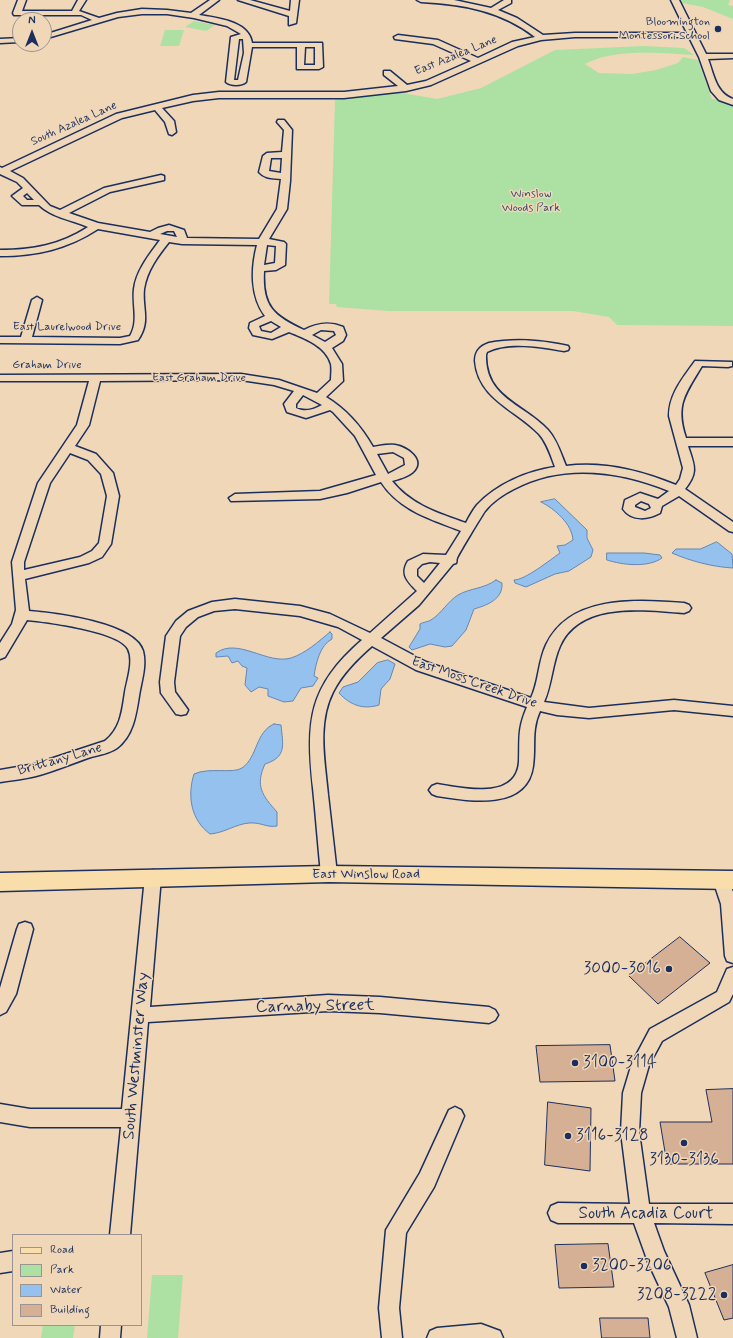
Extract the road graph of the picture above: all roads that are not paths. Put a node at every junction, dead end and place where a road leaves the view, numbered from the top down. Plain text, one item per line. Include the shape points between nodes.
1 (22, 0) edge
2 (82, 0) edge
3 (215, 0) edge
4 (242, 0) edge
5 (295, 0) edge
6 (421, 0) edge
7 (675, 0) edge
8 (508, 1) dead end
9 (492, 10) junction
10 (74, 14) junction
11 (292, 14) junction
12 (192, 16) junction
13 (99, 21) junction
14 (292, 23) dead end
15 (52, 35) edge
16 (692, 35) junction
17 (398, 37) dead end
18 (541, 38) junction
19 (0, 40) edge
20 (12, 40) edge
21 (248, 40) junction
22 (301, 44) dead end
23 (733, 56) edge
24 (703, 57) junction
25 (479, 61) junction
26 (387, 73) dead end
27 (406, 88) junction
28 (733, 102) edge
29 (156, 106) junction
30 (281, 122) dead end
31 (172, 132) dead end
32 (286, 154) junction
33 (2, 170) edge
34 (285, 176) junction
35 (161, 178) dead end
36 (29, 188) junction
37 (41, 202) junction
38 (59, 214) junction
39 (96, 226) junction
40 (151, 236) junction
41 (166, 239) junction
42 (182, 241) junction
43 (263, 242) junction
44 (0, 253) edge
45 (260, 268) junction
46 (36, 300) dead end
47 (272, 316) junction
48 (290, 327) junction
49 (306, 334) junction
50 (0, 340) edge
51 (25, 341) junction
52 (325, 347) junction
53 (564, 348) dead end
54 (728, 364) dead end
55 (0, 378) edge
56 (94, 378) junction
57 (301, 390) junction
58 (320, 397) junction
59 (330, 405) junction
60 (682, 442) junction
61 (733, 442) edge
62 (69, 448) junction
63 (368, 451) junction
64 (562, 470) junction
65 (384, 478) junction
66 (677, 490) junction
67 (235, 498) dead end
68 (655, 504) dead end
69 (733, 528) edge
70 (469, 529) junction
71 (450, 560) junction
72 (19, 576) junction
73 (424, 591) junction
74 (684, 608) dead end
75 (22, 615) junction
76 (372, 639) junction
77 (0, 654) edge
78 (536, 705) junction
79 (181, 710) dead end
80 (733, 711) edge
81 (0, 776) edge
82 (437, 790) dead end
83 (330, 874) junction
84 (152, 877) junction
85 (727, 880) edge
86 (0, 882) edge
87 (25, 929) dead end
88 (733, 956) edge
89 (733, 974) edge
90 (728, 1002) edge
91 (0, 1007) edge
92 (141, 1016) junction
93 (489, 1016) dead end
94 (0, 1113) edge
95 (455, 1116) dead end
96 (131, 1118) junction
97 (558, 1213) dead end
98 (641, 1214) junction
99 (733, 1214) edge
100 (120, 1234) edge
101 (12, 1262) edge
102 (0, 1263) edge
103 (111, 1326) edge
104 (110, 1338) edge
105 (392, 1338) edge
106 (437, 1338) edge
107 (493, 1338) edge
108 (687, 1338) edge

1 - 10 street via 17,13
2 - 10 street
3 - 12 street
4 - 11 street
5 - 11 street
6 - 9 street via 455,2
7 - 16 street
8 - 9 street
9 - 18 street via 517,20
10 - 13 street via 90,16
11 - 14 street
12 - 13 street via 140,12 116,15
12 - 21 street via 237,27
13 - 15 street
16 - 18 street, East Azalea Lane via 575,35
16 - 24 street
17 - 25 street via 435,42
18 - 25 street, East Azalea Lane via 522,42
19 - 20 street
21 - 21 street via 234,37 230,82 242,82
21 - 22 street
23 - 24 street
24 - 28 street via 715,91 722,98
25 - 27 street, East Azalea Lane via 438,79
26 - 27 street
27 - 29 street, East Azalea Lane via 344,95 219,95
29 - 31 street via 170,122
29 - 33 street, South Azalea Lane via 119,116
30 - 32 street via 288,130
32 - 34 street
32 - 34 street via 267,156 264,172 268,176
33 - 36 street
34 - 43 street via 281,210
35 - 38 street via 107,190
36 - 37 street
36 - 37 street via 18,194 22,202
37 - 38 street
38 - 39 street
39 - 40 street
39 - 44 street via 69,243 55,248 36,252
40 - 41 street
40 - 42 street via 159,230 174,228 181,232
41 - 42 street
41 - 51 street, East Laurelwood Drive via 149,262 142,277 138,295 139,330 134,338 120,341
42 - 43 street
43 - 45 street
43 - 45 street via 281,244 280,263 272,268
45 - 47 street via 260,300
46 - 51 street
47 - 48 street
47 - 48 street via 254,325 257,334 272,336
48 - 49 street
49 - 52 street
49 - 52 street via 321,326 339,329 339,339
50 - 51 street, East Laurelwood Drive
52 - 58 street via 336,364 338,377 335,384
53 - 64 street via 544,345 496,345 481,350 482,371 487,385 501,400 543,432
54 - 60 street via 700,363 680,392 674,408
55 - 56 street, Graham Drive
56 - 57 street, East Graham Drive via 241,377 271,381
56 - 62 street via 83,425
57 - 58 street, East Graham Drive
57 - 59 street via 290,404 295,413 314,413
58 - 59 street, East Graham Drive
59 - 63 street, East Graham Drive via 360,435
60 - 61 street
60 - 66 street via 689,474
62 - 72 street via 44,483 18,562
62 - 72 street via 92,457 107,473 113,496 105,544 97,554 84,560
63 - 65 street, East Graham Drive
63 - 65 street via 398,450 409,456 412,461 407,472
64 - 66 street via 611,471 642,477
64 - 70 street via 530,477 502,489 481,508
65 - 67 street via 320,495
65 - 70 street, East Graham Drive via 394,491 412,505
66 - 68 street via 662,502
66 - 69 street via 694,499
70 - 71 street
71 - 73 street
71 - 73 street via 428,558 412,564 411,577
72 - 75 street
73 - 76 street via 414,603
74 - 78 street via 613,607 593,611 576,619 559,634 553,644 544,684
75 - 77 street
75 - 81 street, Brittany Lane via 54,618 117,634 135,647 137,660 126,726 117,740 110,745 36,770
76 - 78 street, East Moss Creek Drive via 421,666
76 - 79 street, East Moss Creek Drive via 335,620 300,611 235,604 201,610 181,624 171,644 166,682 168,692
76 - 83 street via 353,654 331,681 316,725 316,754
78 - 80 street, East Moss Creek Drive via 589,713 674,704
78 - 82 street via 526,728 526,768 513,786 487,796
83 - 84 main road, East Winslow Road
83 - 85 main road, East Winslow Road
84 - 86 main road, East Winslow Road
84 - 92 street, South Westminster Way
85 - 88 street
87 - 91 street via 7,994
89 - 90 street
90 - 98 street via 656,1035 641,1063 632,1092 630,1132
92 - 93 street, Carnaby Street via 328,1003 380,1005
92 - 96 street, South Westminster Way
94 - 96 street via 30,1118
95 - 105 street via 427,1180 396,1230 389,1308
96 - 100 street, South Westminster Way
97 - 98 street, South Acadia Court
98 - 99 street, South Acadia Court
98 - 108 street via 655,1255 679,1305
101 - 102 street
103 - 104 street
106 - 107 street via 481,1334

